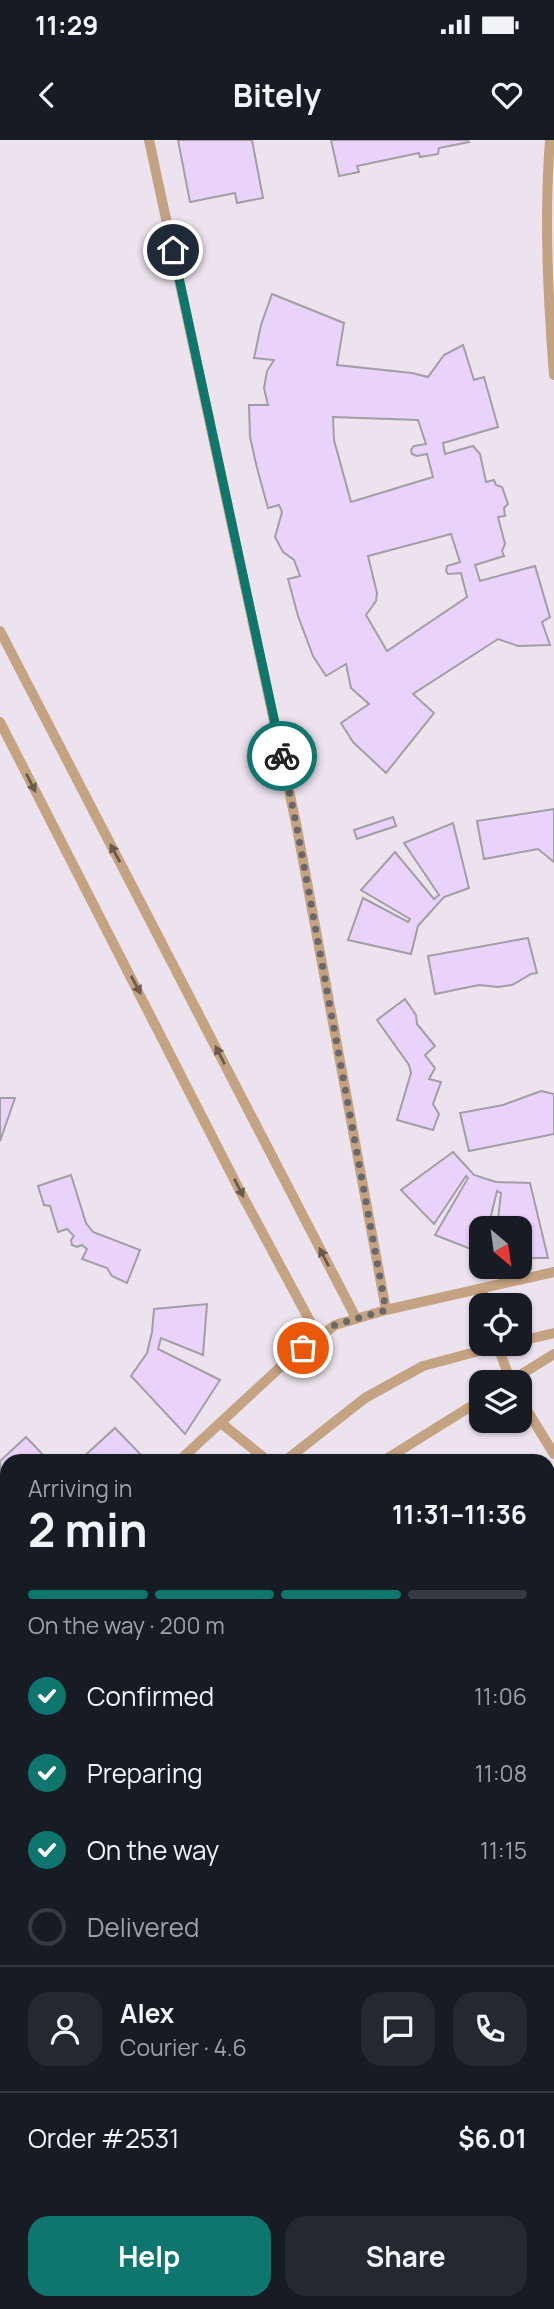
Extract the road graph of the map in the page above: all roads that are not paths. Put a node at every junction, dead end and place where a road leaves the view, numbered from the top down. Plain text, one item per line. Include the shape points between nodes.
1 (149, 140) edge
2 (550, 140) edge
3 (554, 375) edge
4 (0, 631) edge
5 (0, 722) edge
6 (554, 1272) edge
7 (482, 1289) junction
8 (483, 1293) edge
9 (386, 1310) junction
10 (356, 1318) junction
11 (554, 1333) edge
12 (318, 1336) junction
13 (532, 1338) edge
14 (469, 1353) edge
15 (554, 1354) edge
16 (529, 1370) edge
17 (469, 1407) edge
18 (532, 1418) edge
19 (221, 1423) junction
20 (187, 1454) edge
21 (259, 1454) edge
22 (294, 1454) edge
23 (394, 1454) edge
24 (554, 1454) edge

1 - 9 lane via 297,828
2 - 3 lane via 546,244
10 -> 4 lane
5 -> 12 lane
6 - 7 lane
7 - 8 lane
7 - 9 lane
9 - 10 lane
10 - 12 lane
11 - 13 lane
12 - 19 lane
14 - 22 lane via 423,1366 365,1398
15 - 16 lane
17 - 23 lane
18 - 24 lane
19 - 20 lane
19 - 21 lane

